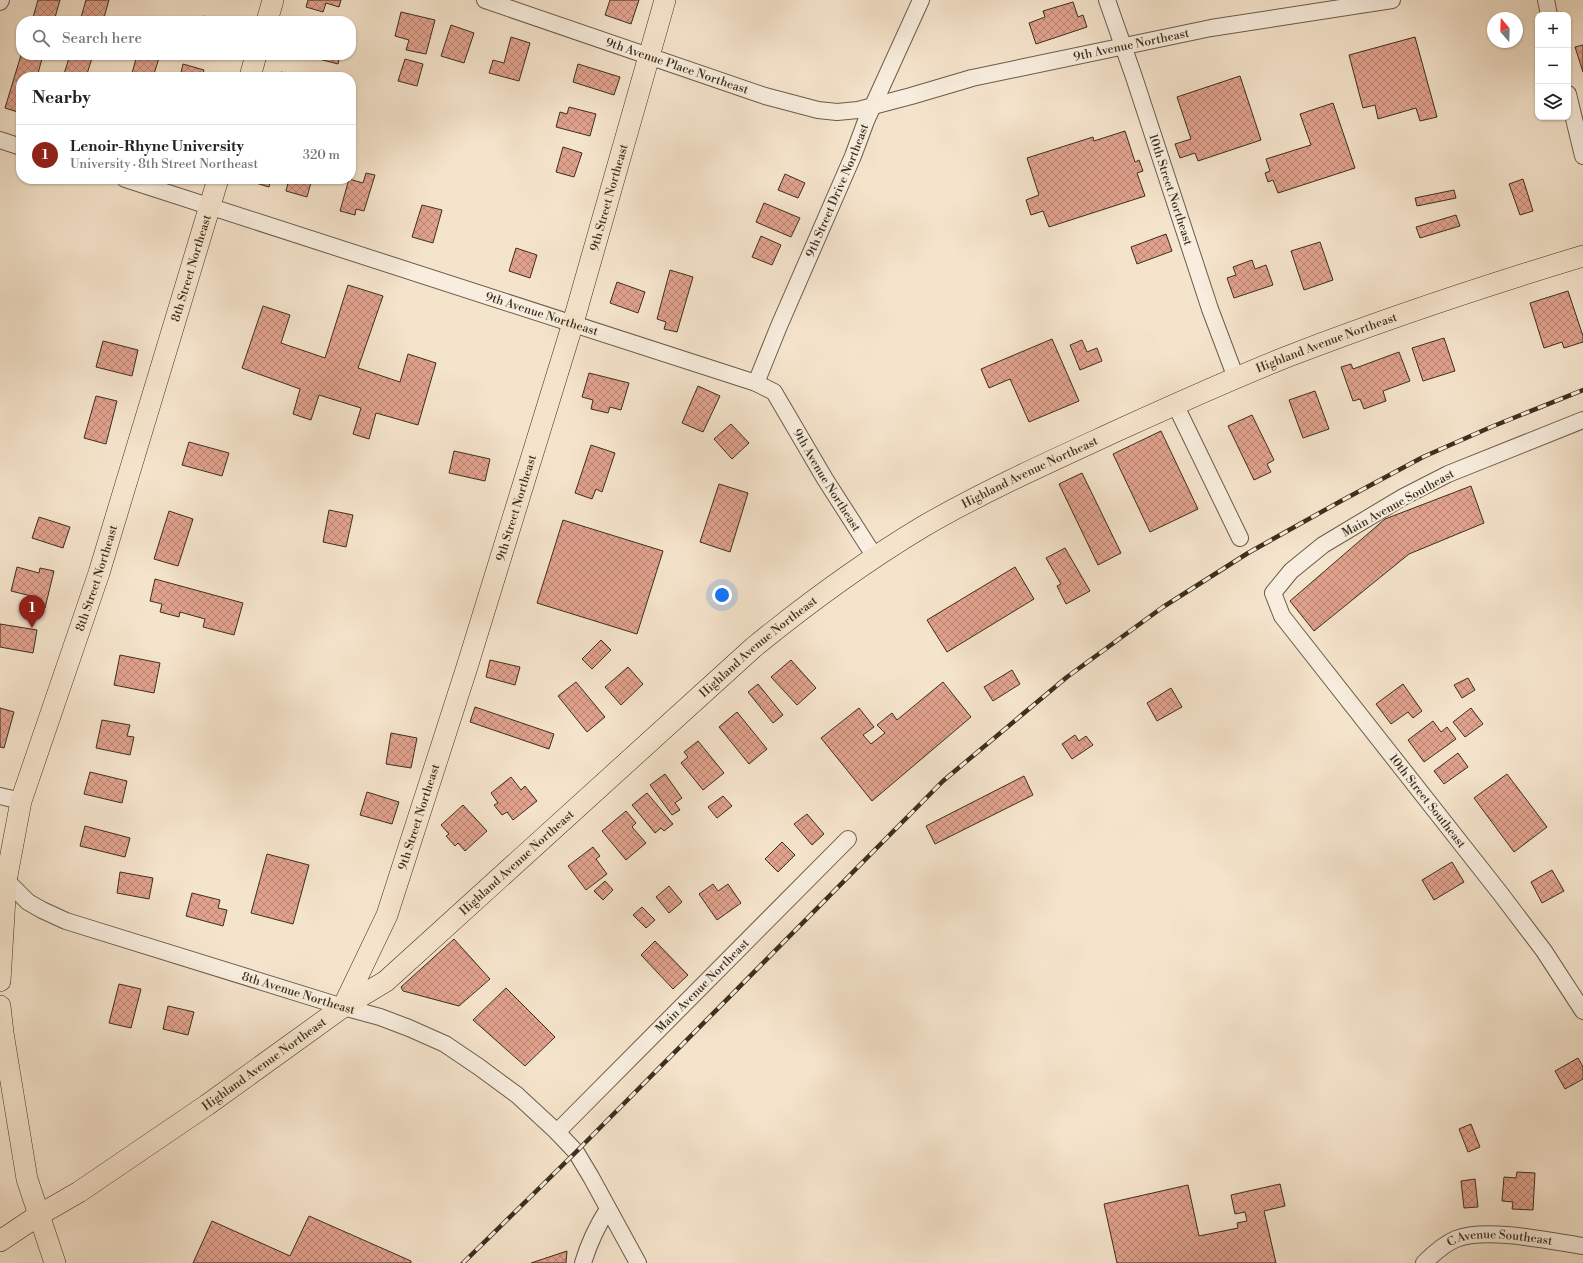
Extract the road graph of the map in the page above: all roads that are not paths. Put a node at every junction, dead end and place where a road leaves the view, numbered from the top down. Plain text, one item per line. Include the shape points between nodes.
1 (273, 0) edge
2 (486, 0) edge
3 (665, 0) edge
4 (921, 0) edge
5 (1107, 0) edge
6 (1392, 0) edge
7 (1546, 0) edge
8 (1548, 12) edge
9 (268, 16) edge
10 (1123, 46) junction
11 (650, 56) junction
12 (255, 60) edge
13 (251, 72) edge
14 (872, 106) junction
15 (1571, 106) edge
16 (0, 140) edge
17 (16, 145) edge
18 (1583, 156) edge
19 (141, 184) edge
20 (217, 184) edge
21 (210, 206) junction
22 (1583, 256) edge
23 (572, 323) junction
24 (1236, 378) junction
25 (756, 383) junction
26 (1175, 404) junction
27 (1583, 420) edge
28 (1240, 538) dead end
29 (874, 557) junction
30 (1273, 593) joint
31 (0, 796) edge
32 (21, 801) junction
33 (848, 839) dead end
34 (3, 878) edge
35 (1, 946) edge
36 (0, 981) edge
37 (0, 1006) edge
38 (343, 1007) junction
39 (1583, 1011) edge
40 (2, 1032) edge
41 (557, 1132) junction
42 (608, 1209) junction
43 (38, 1215) junction
44 (0, 1241) edge
45 (1583, 1246) edge
46 (55, 1263) edge
47 (583, 1263) edge
48 (638, 1263) edge
49 (1424, 1263) edge

1 - 9 main road
2 - 11 street, 9th Avenue Place Northeast
3 - 11 main road, 9th Street Northeast
4 - 14 street, 9th Street Drive Northeast
5 - 10 street, 10th Street Northeast
6 - 10 street, 9th Avenue Northeast via 1211,28
7 - 8 street
10 - 14 street, 9th Avenue Northeast via 972,78
10 - 24 street, 10th Street Northeast via 1205,295
11 - 14 street, 9th Avenue Place Northeast via 765,96 818,110 837,112
11 - 23 main road, 9th Street Northeast
12 - 13 main road
14 - 25 street, 9th Street Drive Northeast
15 - 18 street
16 - 17 street
19 - 21 street, 9th Avenue Northeast
20 - 21 main road, 8th Street Northeast
21 - 23 street, 9th Avenue Northeast
21 - 32 main road, 8th Street Northeast via 99,573
22 - 24 main road, Highland Avenue Northeast via 1370,327
23 - 25 street, 9th Avenue Northeast
23 - 38 main road, 9th Street Northeast via 489,596 387,915
24 - 26 main road, Highland Avenue Northeast
25 - 29 street, 9th Avenue Northeast via 774,392
26 - 28 street
26 - 29 main road, Highland Avenue Northeast via 993,489
27 - 30 street, Main Avenue Southeast via 1448,474 1403,497 1323,545 1291,571
29 - 38 main road, Highland Avenue Northeast via 807,604 754,647 386,981
30 - 39 street, 10th Street Southeast via 1282,616 1500,893 1544,951
31 - 32 street
32 - 34 main road, 8th Street Northeast
33 - 41 street, Main Avenue Northeast
34 - 35 main road, 8th Street Northeast
34 - 38 street, 8th Avenue Northeast via 28,902 66,921
35 - 36 main road, 8th Street Northeast
37 - 40 main road
38 - 41 street, 8th Avenue Northeast via 380,1017 445,1044 516,1095
38 - 43 main road, Highland Avenue Northeast via 207,1105 79,1192
40 - 43 main road via 27,1179
41 - 42 street, 8th Avenue Northeast via 576,1152
42 - 47 street via 596,1228
42 - 48 street
43 - 44 main road
43 - 46 main road
45 - 49 street, C Avenue Southeast via 1500,1234 1478,1235 1457,1239

